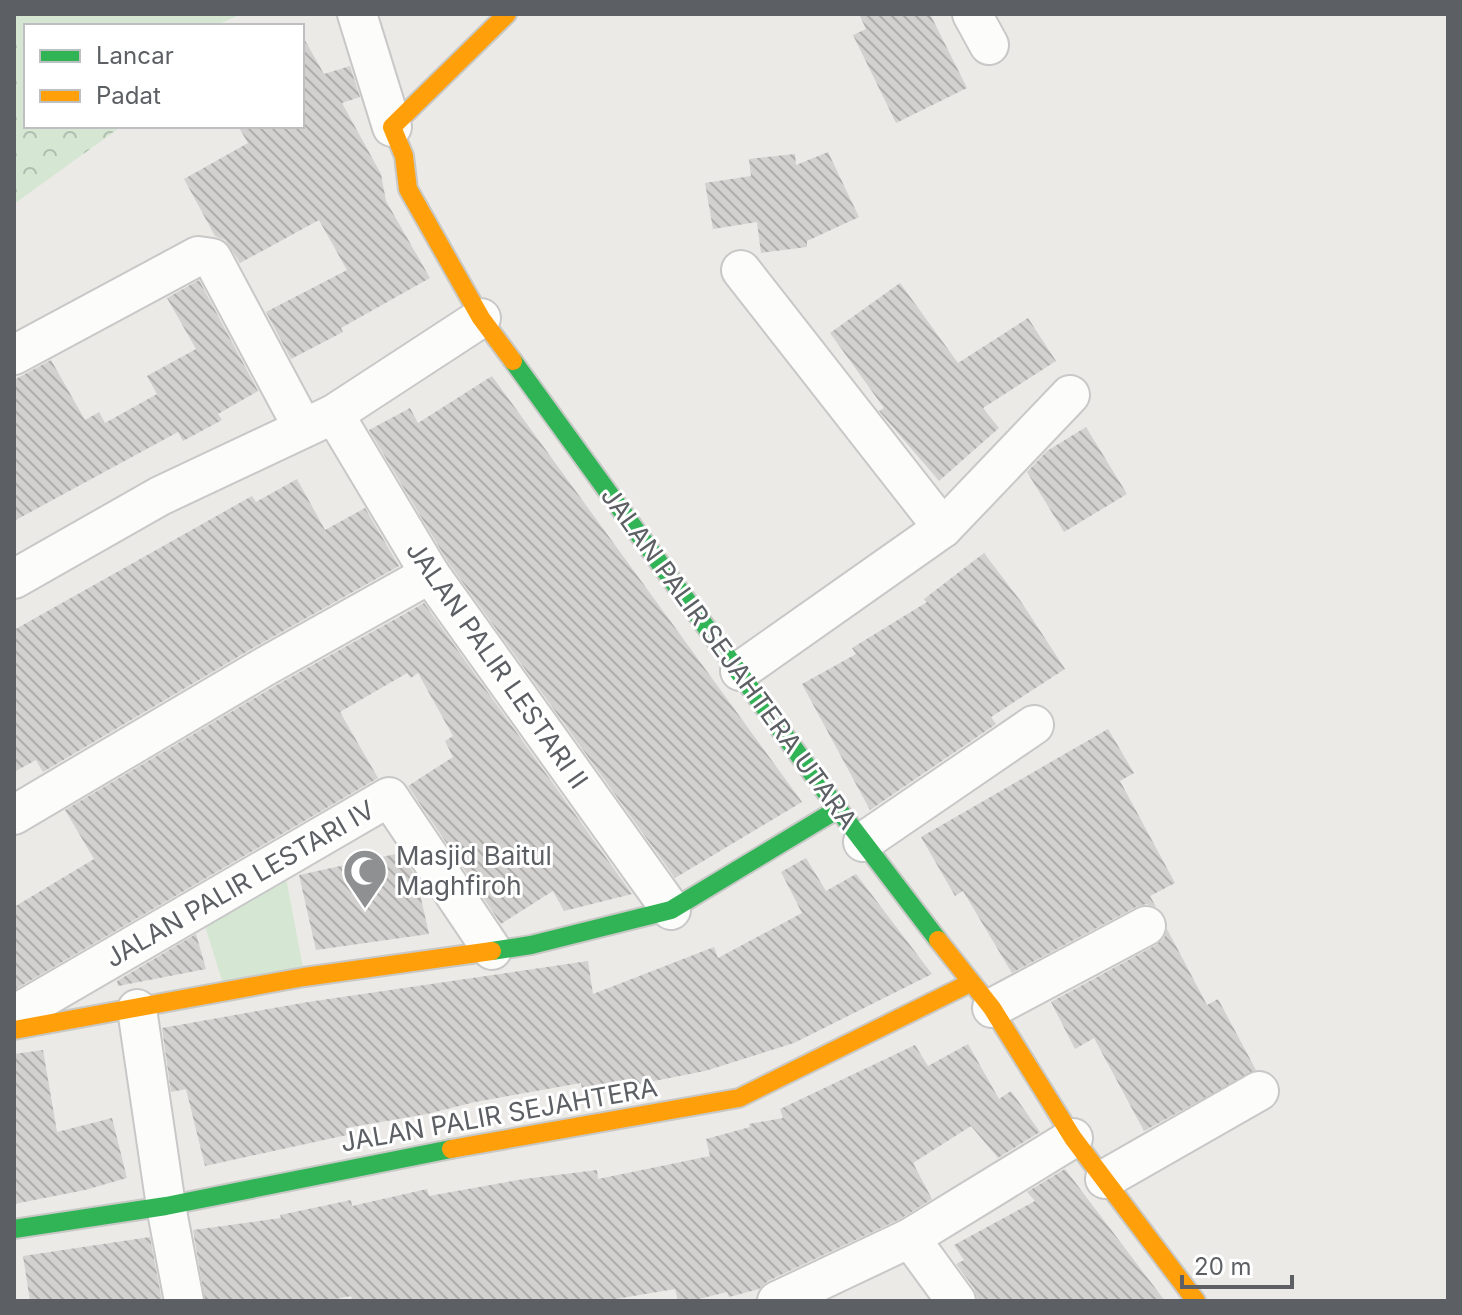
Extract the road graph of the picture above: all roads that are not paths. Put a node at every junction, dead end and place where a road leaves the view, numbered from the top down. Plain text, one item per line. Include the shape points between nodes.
1 (357, 14) edge
2 (507, 14) edge
3 (392, 127) junction
4 (741, 270) dead end
5 (481, 318) junction
6 (14, 355) edge
7 (1070, 395) dead end
8 (318, 421) junction
9 (943, 528) junction
10 (430, 574) junction
11 (14, 579) edge
12 (740, 671) junction
13 (1034, 725) dead end
14 (838, 809) junction
15 (14, 815) edge
16 (863, 842) junction
17 (671, 910) junction
18 (1146, 926) dead end
19 (492, 950) junction
20 (981, 996) junction
21 (137, 1009) junction
22 (14, 1015) edge
23 (14, 1030) edge
24 (1259, 1091) dead end
25 (1073, 1138) junction
26 (1105, 1179) junction
27 (166, 1206) junction
28 (14, 1229) edge
29 (910, 1238) junction
30 (184, 1301) edge
31 (779, 1301) edge
32 (956, 1301) edge
33 (1196, 1301) edge

1 - 3 street
2 - 3 street
3 - 5 street, JALAN PALIR SEJAHTERA UTARA via 404,156 408,189
4 - 9 street
5 - 8 street
5 - 12 street, JALAN PALIR SEJAHTERA UTARA
6 - 8 street, JALAN PALIR LESTARI II via 198,256 212,258
7 - 9 street
8 - 10 street, JALAN PALIR LESTARI II
8 - 11 street via 160,496
9 - 12 street
10 - 15 street
10 - 17 street, JALAN PALIR LESTARI II
12 - 14 street, JALAN PALIR SEJAHTERA UTARA
13 - 16 street
14 - 16 street, JALAN PALIR SEJAHTERA UTARA
14 - 17 street, JALAN PALIR LESTARI IV
16 - 20 street, JALAN PALIR SEJAHTERA UTARA
17 - 19 street, JALAN PALIR LESTARI IV
18 - 20 street
19 - 21 street, JALAN PALIR LESTARI IV via 304,977
19 - 22 street, JALAN PALIR LESTARI IV via 389,797
20 - 25 street, JALAN PALIR SEJAHTERA UTARA
20 - 27 street, JALAN PALIR SEJAHTERA via 739,1098 420,1154
21 - 23 street, JALAN PALIR LESTARI IV
21 - 27 street
24 - 26 street
25 - 26 street, JALAN PALIR SEJAHTERA UTARA
25 - 29 street
26 - 33 street, JALAN PALIR SEJAHTERA UTARA
27 - 28 street, JALAN PALIR SEJAHTERA
27 - 30 street
29 - 31 street
29 - 32 street

